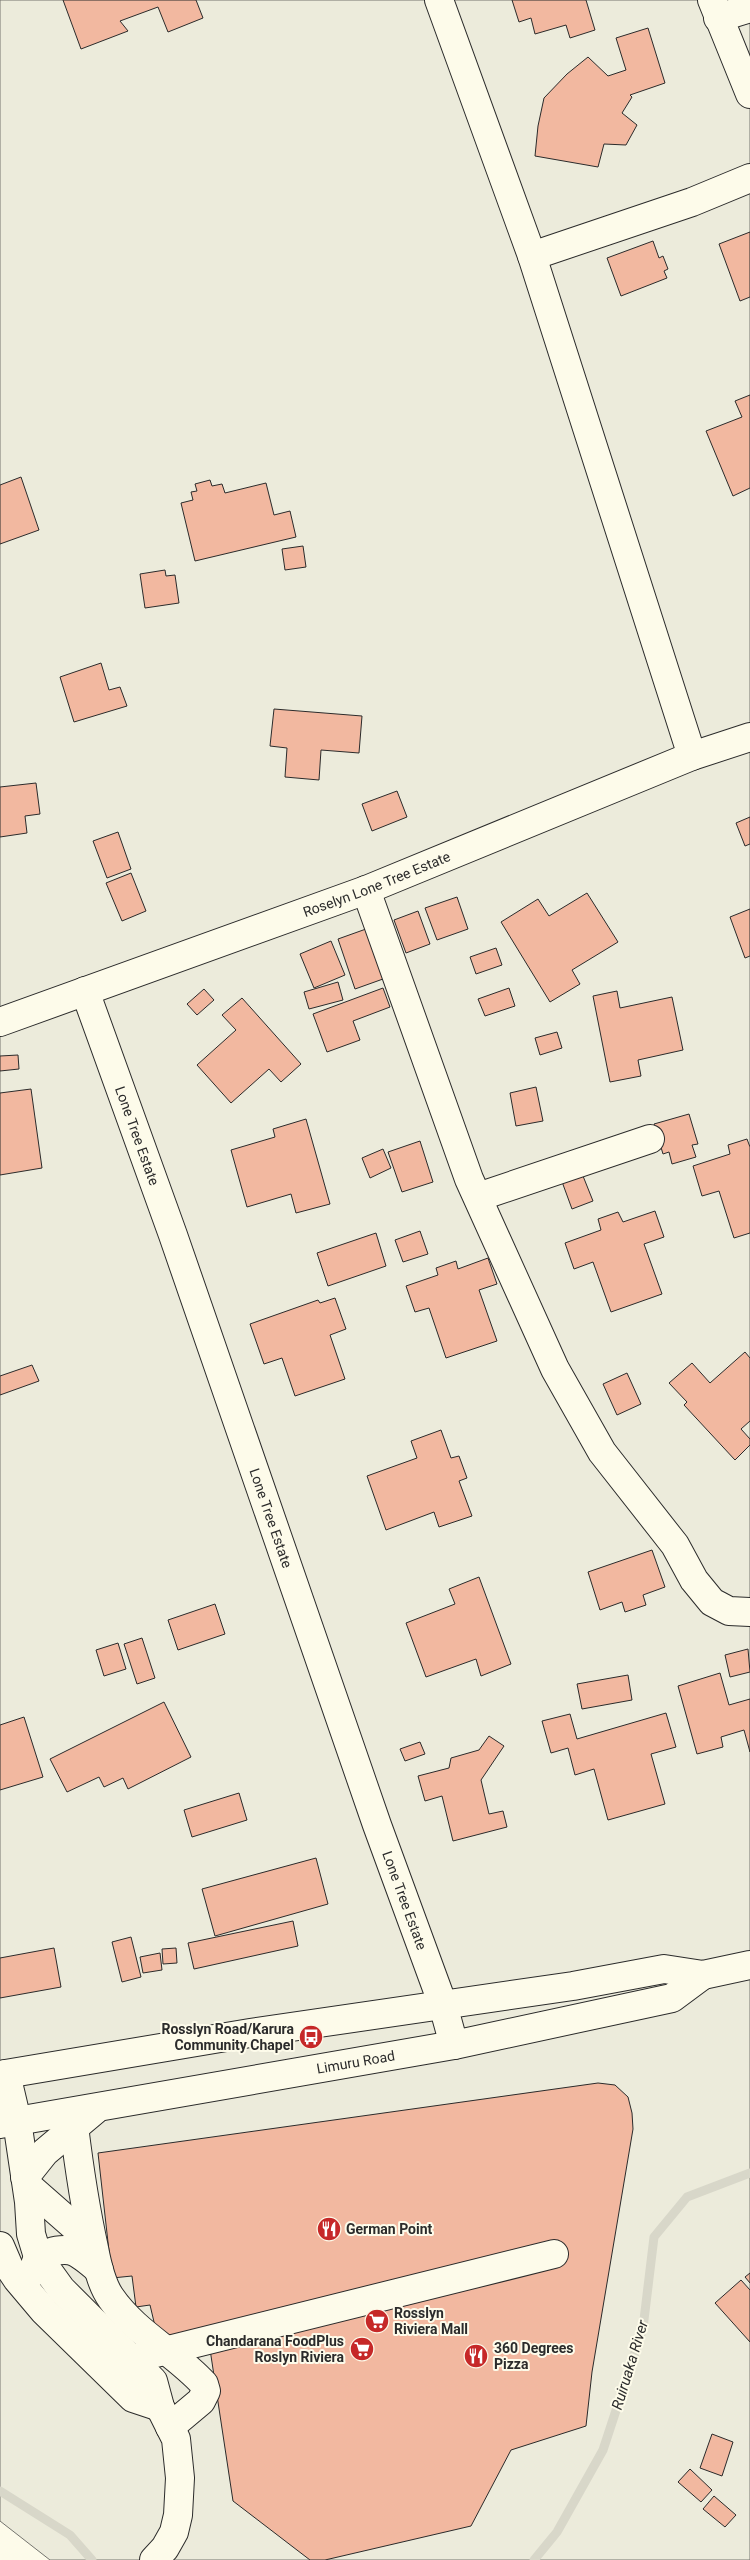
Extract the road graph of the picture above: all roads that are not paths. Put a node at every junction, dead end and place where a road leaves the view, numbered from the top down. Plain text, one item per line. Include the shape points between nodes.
1 (439, 0) edge
2 (750, 8) edge
3 (715, 9) edge
4 (750, 94) edge
5 (750, 178) edge
6 (532, 256) junction
7 (750, 737) edge
8 (692, 756) junction
9 (366, 890) junction
10 (85, 992) junction
11 (0, 1022) edge
12 (650, 1140) dead end
13 (478, 1197) junction
14 (750, 1612) edge
15 (750, 1965) edge
16 (703, 1975) junction
17 (443, 2005) junction
18 (454, 2045) junction
19 (3, 2075) edge
20 (98, 2107) junction
21 (8, 2123) edge
22 (74, 2126) junction
23 (26, 2181) junction
24 (92, 2242) junction
25 (0, 2246) edge
26 (554, 2254) dead end
27 (38, 2257) junction
28 (99, 2270) junction
29 (25, 2289) junction
30 (132, 2359) junction
31 (165, 2417) junction
32 (165, 2556) edge

1 - 6 street
2 - 3 street
3 - 4 street
5 - 6 street via 692,202
6 - 8 street
7 - 8 street, Roselyn Lone Tree Estate
8 - 9 street, Roselyn Lone Tree Estate
9 - 10 street, Roselyn Lone Tree Estate
9 - 13 street
10 - 11 street, Roselyn Lone Tree Estate
10 - 17 street, Lone Tree Estate
12 - 13 street
13 - 14 street via 554,1369 602,1452 675,1545 694,1580 712,1602 729,1611
15 - 16 street, Limuru Road
16 - 17 street, Limuru Road via 664,1969
16 - 18 street, Limuru Road via 672,1998
17 - 18 street, Lone Tree Estate
17 - 19 street, Limuru Road via 250,2033
18 - 20 street, Limuru Road
19 - 21 street
20 - 21 street, Limuru Road
20 - 22 street
21 - 23 street
22 - 23 street via 45,2152
22 - 24 street
23 - 24 street
23 - 27 street via 31,2234
24 - 28 street
25 - 29 street via 8,2267
26 - 30 street
27 - 28 street via 57,2249 68,2250 82,2255
27 - 29 street
27 - 30 street via 61,2289
28 - 31 street via 110,2298 204,2384 206,2391 201,2401
29 - 31 street via 133,2398
30 - 31 street via 153,2381
31 - 32 street via 176,2439 180,2478 174,2532

